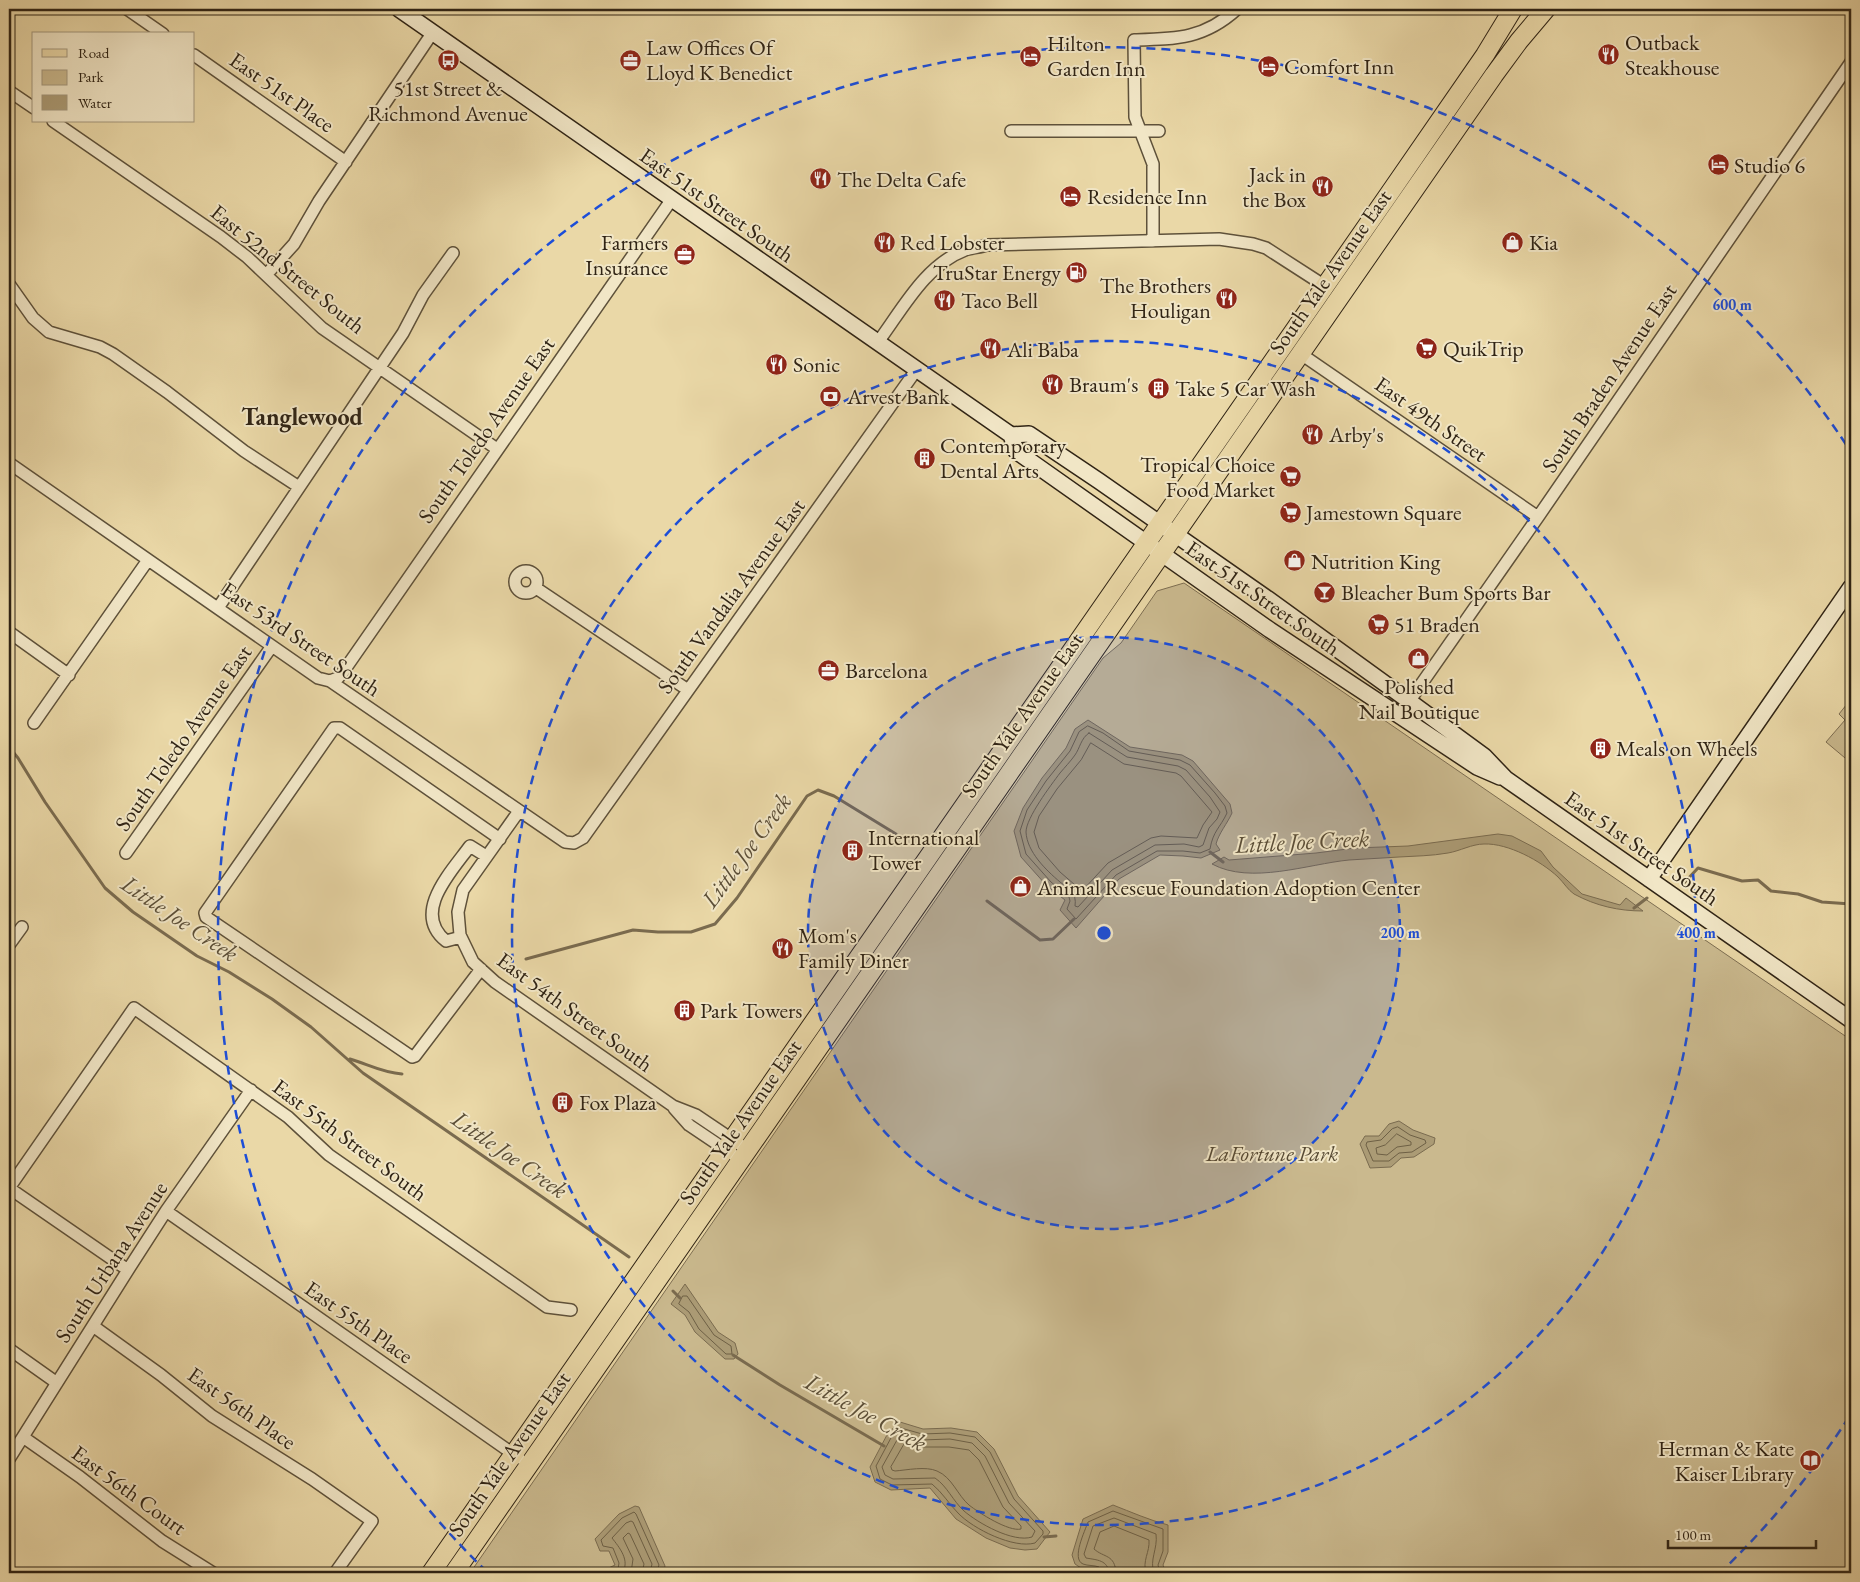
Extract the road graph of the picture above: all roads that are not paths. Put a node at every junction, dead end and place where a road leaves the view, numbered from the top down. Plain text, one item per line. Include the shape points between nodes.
1 (127, 9) edge
2 (400, 9) edge
3 (1237, 9) edge
4 (1514, 9) edge
5 (1546, 9) edge
6 (1502, 29) junction
7 (160, 32) edge
8 (433, 32) junction
9 (1519, 40) junction
10 (1485, 55) junction
11 (195, 56) edge
12 (1851, 62) edge
13 (1500, 66) junction
14 (9, 91) edge
15 (32, 107) edge
16 (54, 122) edge
17 (1011, 131) dead end
18 (1140, 131) junction
19 (1159, 131) dead end
20 (346, 162) junction
21 (1397, 182) junction
22 (1413, 192) junction
23 (672, 199) junction
24 (1153, 241) junction
25 (453, 253) dead end
26 (266, 276) junction
27 (9, 284) edge
28 (1325, 286) junction
29 (878, 342) junction
30 (1286, 343) junction
31 (1301, 354) junction
32 (380, 367) junction
33 (917, 369) junction
34 (1011, 435) junction
35 (497, 449) junction
36 (9, 463) edge
37 (299, 487) junction
38 (1538, 517) junction
39 (1160, 524) junction
40 (1175, 535) junction
41 (1147, 543) junction
42 (1162, 554) junction
43 (148, 560) junction
44 (1851, 587) edge
45 (536, 588) dead end
46 (218, 608) junction
47 (9, 632) edge
48 (272, 646) junction
49 (69, 674) junction
50 (330, 681) junction
51 (688, 690) junction
52 (1409, 702) junction
53 (1399, 716) junction
54 (34, 723) dead end
55 (1506, 779) junction
56 (519, 810) junction
57 (500, 839) junction
58 (574, 843) joint
59 (126, 853) dead end
60 (486, 856) junction
61 (1649, 879) junction
62 (22, 927) dead end
63 (461, 937) junction
64 (9, 945) edge
65 (481, 969) junction
66 (1851, 1020) edge
67 (251, 1090) junction
68 (728, 1145) junction
69 (744, 1155) junction
70 (9, 1188) edge
71 (166, 1211) junction
72 (128, 1270) junction
73 (571, 1310) dead end
74 (93, 1326) junction
75 (9, 1350) edge
76 (57, 1383) junction
77 (23, 1437) junction
78 (514, 1454) junction
79 (9, 1459) edge
80 (529, 1464) junction
81 (213, 1573) edge
82 (335, 1573) edge
83 (431, 1573) edge
84 (454, 1573) edge

1 - 7 street
2 - 8 main road, East 51st Street South
3 - 18 street via 1196,35 1178,39 1134,40 1135,118
4 - 6 main road, South Yale Avenue East
5 - 9 main road, South Yale Avenue East
6 - 9 main road
6 - 10 main road, South Yale Avenue East
8 - 20 street
8 - 23 main road, East 51st Street South
9 - 13 main road, South Yale Avenue East
10 - 13 main road
10 - 21 main road, South Yale Avenue East
11 - 20 street, East 51st Place
12 - 38 street, South Braden Avenue East
13 - 22 main road, South Yale Avenue East
14 - 15 street
16 - 26 street, East 52nd Street South via 221,237
17 - 18 street
18 - 19 street
18 - 24 street via 1153,164
20 - 26 street via 294,244
21 - 22 main road
21 - 28 main road, South Yale Avenue East
22 - 31 main road, South Yale Avenue East
23 - 29 main road, East 51st Street South
23 - 35 street, South Toledo Avenue East
24 - 28 street via 1219,239 1253,244 1280,256
24 - 29 street via 987,245 964,250 924,279
25 - 32 street via 423,295
26 - 32 street, East 52nd Street South via 322,328
27 - 37 street via 33,318 49,332 113,354 168,392 229,441
28 - 30 main road, South Yale Avenue East
29 - 33 main road, East 51st Street South
30 - 31 main road
30 - 39 main road, South Yale Avenue East
31 - 38 street, East 49th Street
31 - 40 main road, South Yale Avenue East
32 - 35 street, East 52nd Street South
32 - 37 street
33 - 34 main road, East 51st Street South
33 - 51 street, South Vandalia Avenue East
34 - 39 main road, East 51st Street South via 1029,434
34 - 41 main road, East 51st Street South via 1016,451
35 - 50 street, South Toledo Avenue East via 343,672
36 - 43 street, East 53rd Street South
37 - 46 street
38 - 52 street, South Braden Avenue East
39 - 40 main road, East 51st Street South
39 - 41 main road, South Yale Avenue East
40 - 42 main road, South Yale Avenue East
40 - 52 main road, East 51st Street South
41 - 42 main road, East 51st Street South
41 - 68 main road, South Yale Avenue East
42 - 53 main road, East 51st Street South
42 - 69 main road, South Yale Avenue East
43 - 46 street, East 53rd Street South
43 - 49 street
44 - 61 main road
45 - 51 street
46 - 48 street, East 53rd Street South
47 - 49 street
48 - 50 street, East 53rd Street South via 318,678
48 - 59 street, South Toledo Avenue East
49 - 54 street
50 - 56 street, East 53rd Street South
51 - 58 street, South Vandalia Avenue East via 583,838
52 - 53 street, South Braden Avenue East
52 - 55 main road, East 51st Street South via 1484,756
53 - 55 main road, East 51st Street South via 1477,767
55 - 61 main road, East 51st Street South
56 - 57 street, East 54th Street South
56 - 58 street, East 53rd Street South via 565,842
57 - 60 street, East 54th Street South
57 - 65 street via 340,728 334,728 205,913 206,917 412,1057
60 - 63 street, East 54th Street South via 463,890 458,912
60 - 63 street via 470,846 432,906 437,934 446,942
61 - 66 main road, East 51st Street South
62 - 64 street
63 - 65 street, East 54th Street South via 473,962
65 - 68 street, East 54th Street South via 673,1106 696,1115
67 - 70 street, East 55th Street South via 134,1008
67 - 71 street, South Urbana Avenue
67 - 73 street, East 55th Street South via 288,1117 329,1156 546,1307
68 - 69 street, East 54th Street South
68 - 78 main road, South Yale Avenue East
69 - 80 main road, South Yale Avenue East
70 - 72 street
71 - 72 street, South Urbana Avenue
71 - 78 street, East 55th Place
72 - 74 street, South Urbana Avenue
74 - 76 street, South Urbana Avenue
74 - 82 street, East 56th Place via 212,1416 372,1521
75 - 76 street
76 - 77 street, South Urbana Avenue
77 - 79 street, South Urbana Avenue
77 - 81 street, East 56th Court via 162,1541
78 - 80 street, East 55th Place
78 - 83 main road, South Yale Avenue East
80 - 84 main road, South Yale Avenue East

